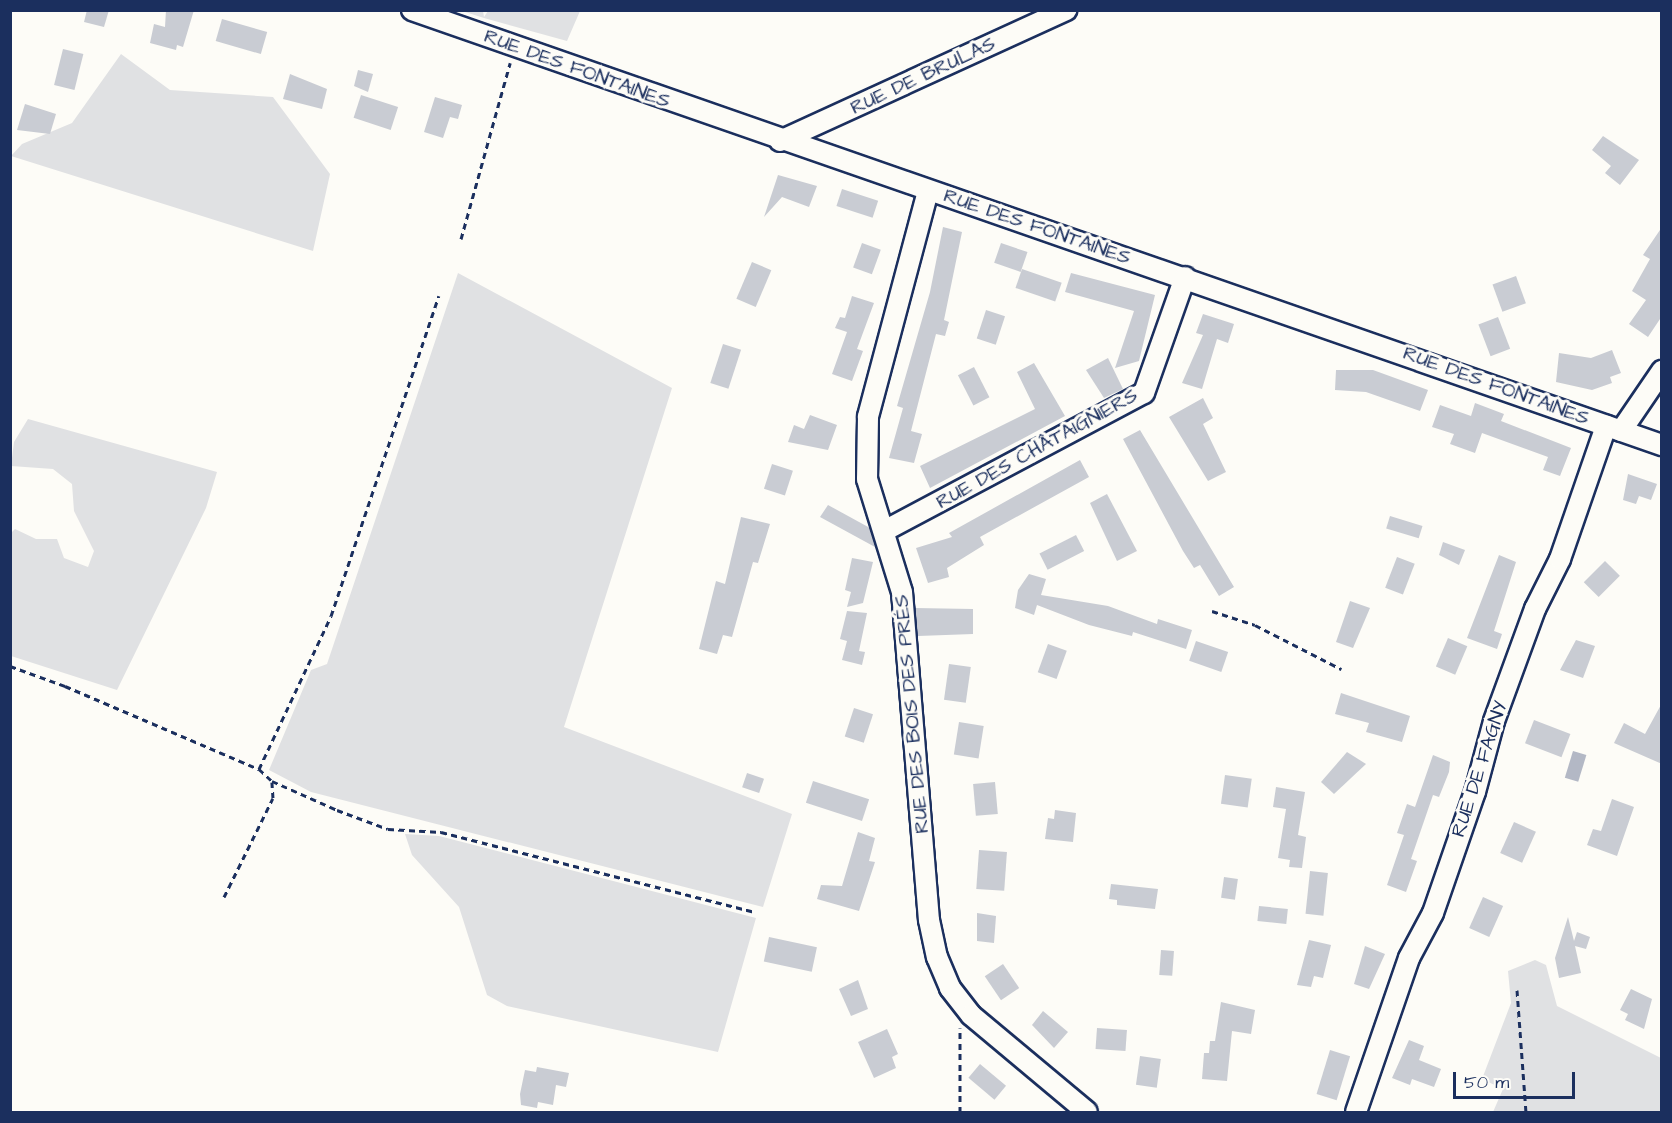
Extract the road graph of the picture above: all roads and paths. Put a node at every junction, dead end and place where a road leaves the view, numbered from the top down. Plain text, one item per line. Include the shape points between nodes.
1 (412, 10) edge
2 (1066, 10) edge
3 (515, 47) junction
4 (780, 141) junction
5 (928, 191) junction
6 (461, 239) dead end
7 (1185, 277) junction
8 (439, 296) dead end
9 (1662, 371) edge
10 (1614, 428) junction
11 (1662, 445) edge
12 (886, 530) junction
13 (1212, 611) dead end
14 (10, 666) edge
15 (1341, 669) dead end
16 (259, 769) junction
17 (272, 781) junction
18 (224, 897) dead end
19 (756, 912) dead end
20 (1517, 990) dead end
21 (961, 1002) junction
22 (960, 1113) edge
23 (1087, 1113) edge
24 (1356, 1113) edge
25 (1526, 1113) edge

1 - 3 street, RUE DES FONTAINES
2 - 4 street, RUE DE BRULAS
3 - 4 street, RUE DES FONTAINES
3 - 6 path
4 - 5 street, RUE DES FONTAINES
5 - 7 street, RUE DES FONTAINES
5 - 12 street, RUE DES BOIS DES PRÉS via 868,417 867,478
7 - 10 street, RUE DES FONTAINES
7 - 12 street, RUE DES CHÂTAIGNIERS via 1144,393
8 - 16 path via 331,616
9 - 10 street, RUE DE FAGNY
10 - 11 street, RUE DES FONTAINES
10 - 24 street, RUE DE FAGNY via 1535,609 1494,721 1433,913 1409,958
12 - 21 street, RUE DES BOIS DES PRÉS via 902,592 913,684 929,920 937,957
13 - 15 path via 1255,625
14 - 16 path
16 - 17 path
17 - 18 path via 273,798
17 - 19 path via 388,829 441,832
20 - 25 path
21 - 22 path
21 - 23 street, RUE DES BOIS DES PRÉS via 1023,1062

